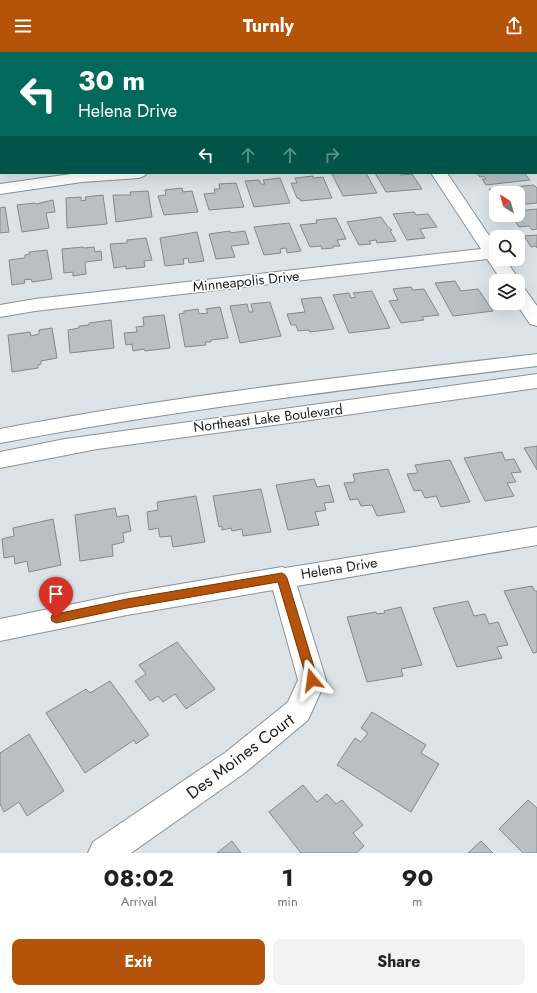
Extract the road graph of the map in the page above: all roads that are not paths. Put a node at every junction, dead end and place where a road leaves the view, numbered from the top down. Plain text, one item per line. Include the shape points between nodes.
1 (125, 174) edge
2 (440, 174) edge
3 (0, 189) edge
4 (489, 248) edge
5 (489, 253) edge
6 (525, 302) edge
7 (0, 311) edge
8 (537, 320) edge
9 (537, 360) edge
10 (537, 381) edge
11 (0, 436) edge
12 (0, 460) edge
13 (537, 536) edge
14 (282, 578) junction
15 (0, 630) edge
16 (104, 853) edge

1 - 3 street via 82,177
2 - 4 street
5 - 7 street, Minneapolis Drive
6 - 8 street
9 - 11 street, Northeast Lake Boulevard via 79,421
10 - 12 street, Northeast Lake Boulevard via 168,431 42,450
13 - 14 street, Helena Drive
14 - 15 street, Helena Drive via 127,604
14 - 16 street, Des Moines Court via 312,680 298,711 236,762

